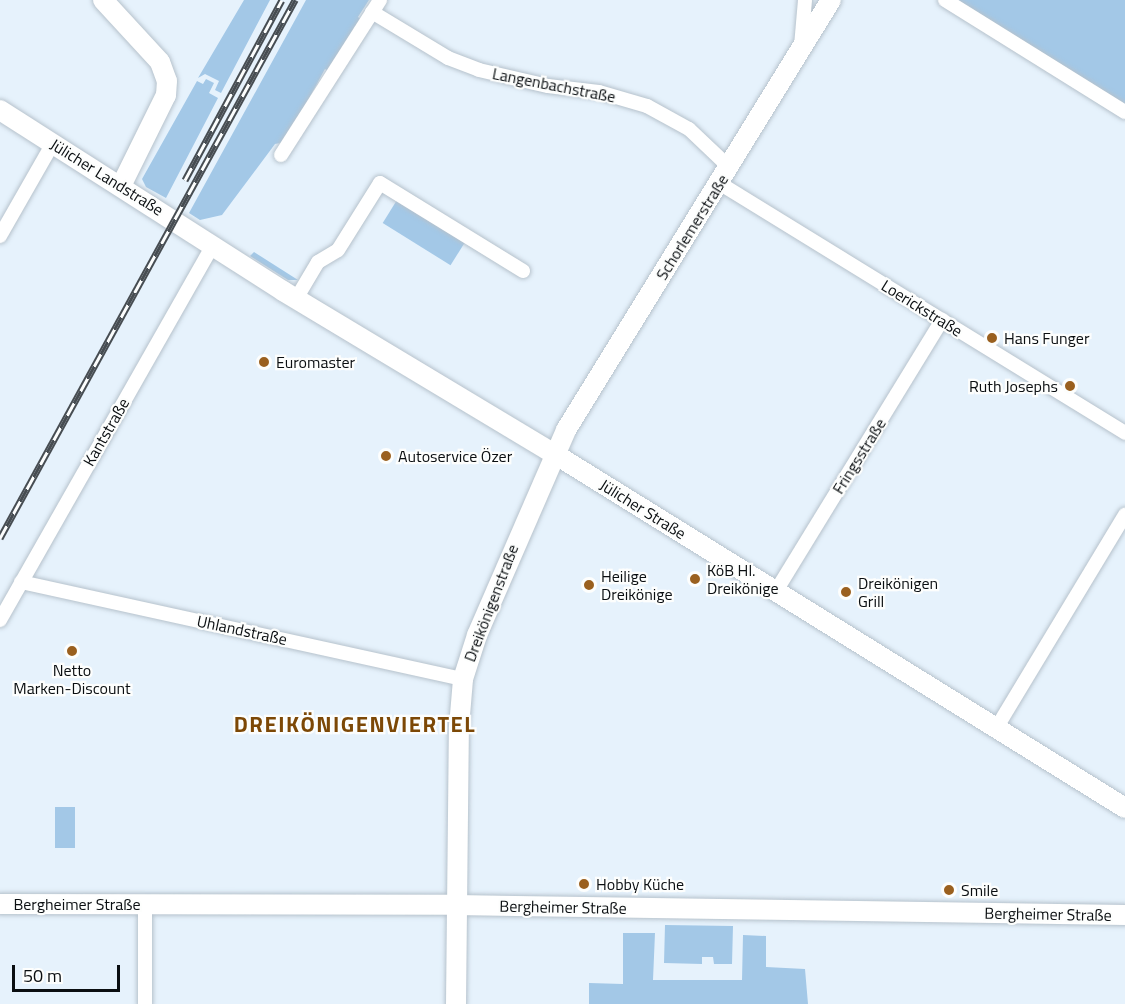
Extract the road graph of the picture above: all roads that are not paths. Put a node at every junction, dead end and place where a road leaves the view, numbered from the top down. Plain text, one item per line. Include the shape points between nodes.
1 (103, 0) edge
2 (805, 0) edge
3 (945, 0) edge
4 (830, 1) edge
5 (376, 6) edge
6 (800, 50) junction
7 (0, 110) edge
8 (1125, 112) edge
9 (53, 143) junction
10 (281, 155) dead end
11 (724, 175) junction
12 (121, 186) junction
13 (0, 236) edge
14 (213, 245) junction
15 (523, 271) dead end
16 (296, 299) junction
17 (942, 320) junction
18 (1125, 433) edge
19 (553, 453) junction
20 (1125, 515) edge
21 (21, 582) junction
22 (776, 591) junction
23 (0, 620) edge
24 (463, 678) junction
25 (997, 727) junction
26 (1073, 774) junction
27 (1125, 799) edge
28 (1125, 808) edge
29 (0, 904) edge
30 (145, 904) junction
31 (455, 904) junction
32 (1125, 915) edge
33 (145, 1004) edge
34 (456, 1004) edge

1 - 12 main road via 160,62 168,81 166,95
2 - 6 street
3 - 8 street
4 - 6 main road, Schorlemerstraße
5 - 10 street
5 - 11 street, Langenbachstraße via 448,58 479,70 548,86 598,92 647,106 689,129
6 - 11 main road, Schorlemerstraße
7 - 9 main road, Jülicher Landstraße
9 - 12 main road, Jülicher Landstraße
9 - 13 street
11 - 17 street, Loerickstraße
11 - 19 main road, Schorlemerstraße
12 - 14 main road, Jülicher Landstraße
14 - 16 main road, Jülicher Straße
14 - 21 street, Kantstraße
15 - 16 street via 380,183 338,250 318,262
16 - 19 main road, Jülicher Straße
17 - 18 street, Loerickstraße
17 - 22 street, Fringsstraße
19 - 22 main road, Jülicher Straße
19 - 24 main road, Dreikönigenstraße
20 - 25 street
21 - 23 street, Kantstraße
21 - 24 street, Uhlandstraße
22 - 25 main road, Jülicher Straße
24 - 31 main road, Dreikönigenstraße
25 - 26 main road, Jülicher Straße
26 - 27 main road, Jülicher Straße
26 - 28 main road, Jülicher Straße
29 - 30 main road, Bergheimer Straße
30 - 31 main road, Bergheimer Straße
30 - 33 street
31 - 32 main road, Bergheimer Straße
31 - 34 main road, Dreikönigenstraße

